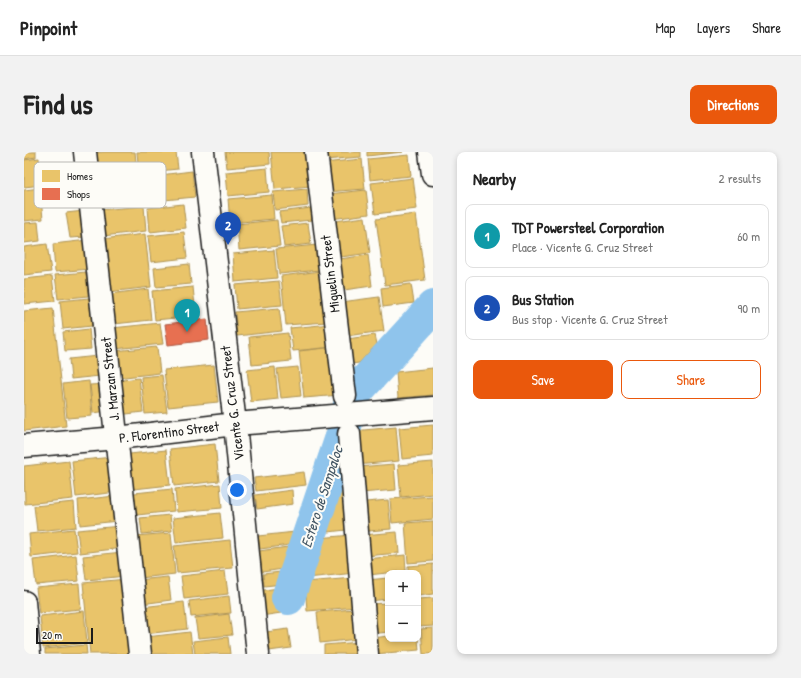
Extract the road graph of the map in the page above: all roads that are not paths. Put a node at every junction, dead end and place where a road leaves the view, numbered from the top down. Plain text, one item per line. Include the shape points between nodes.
1 (85, 152) edge
2 (203, 152) edge
3 (316, 152) edge
4 (430, 152) edge
5 (86, 162) edge
6 (433, 174) edge
7 (91, 208) edge
8 (345, 396) dead end
9 (433, 408) edge
10 (235, 424) junction
11 (349, 434) dead end
12 (117, 438) junction
13 (24, 446) edge
14 (24, 602) edge
15 (29, 654) edge
16 (140, 654) edge
17 (258, 654) edge
18 (367, 654) edge

1 - 5 street, J. Marzan Street
2 - 10 street, Vicente G. Cruz Street
3 - 8 street, Miguelin Street
4 - 6 street
7 - 12 street, J. Marzan Street
9 - 10 street, P. Florentino Street
10 - 12 street, P. Florentino Street
10 - 17 street, Vicente G. Cruz Street
11 - 18 street
12 - 13 street, P. Florentino Street
12 - 16 street, J. Marzan Street
14 - 15 street

